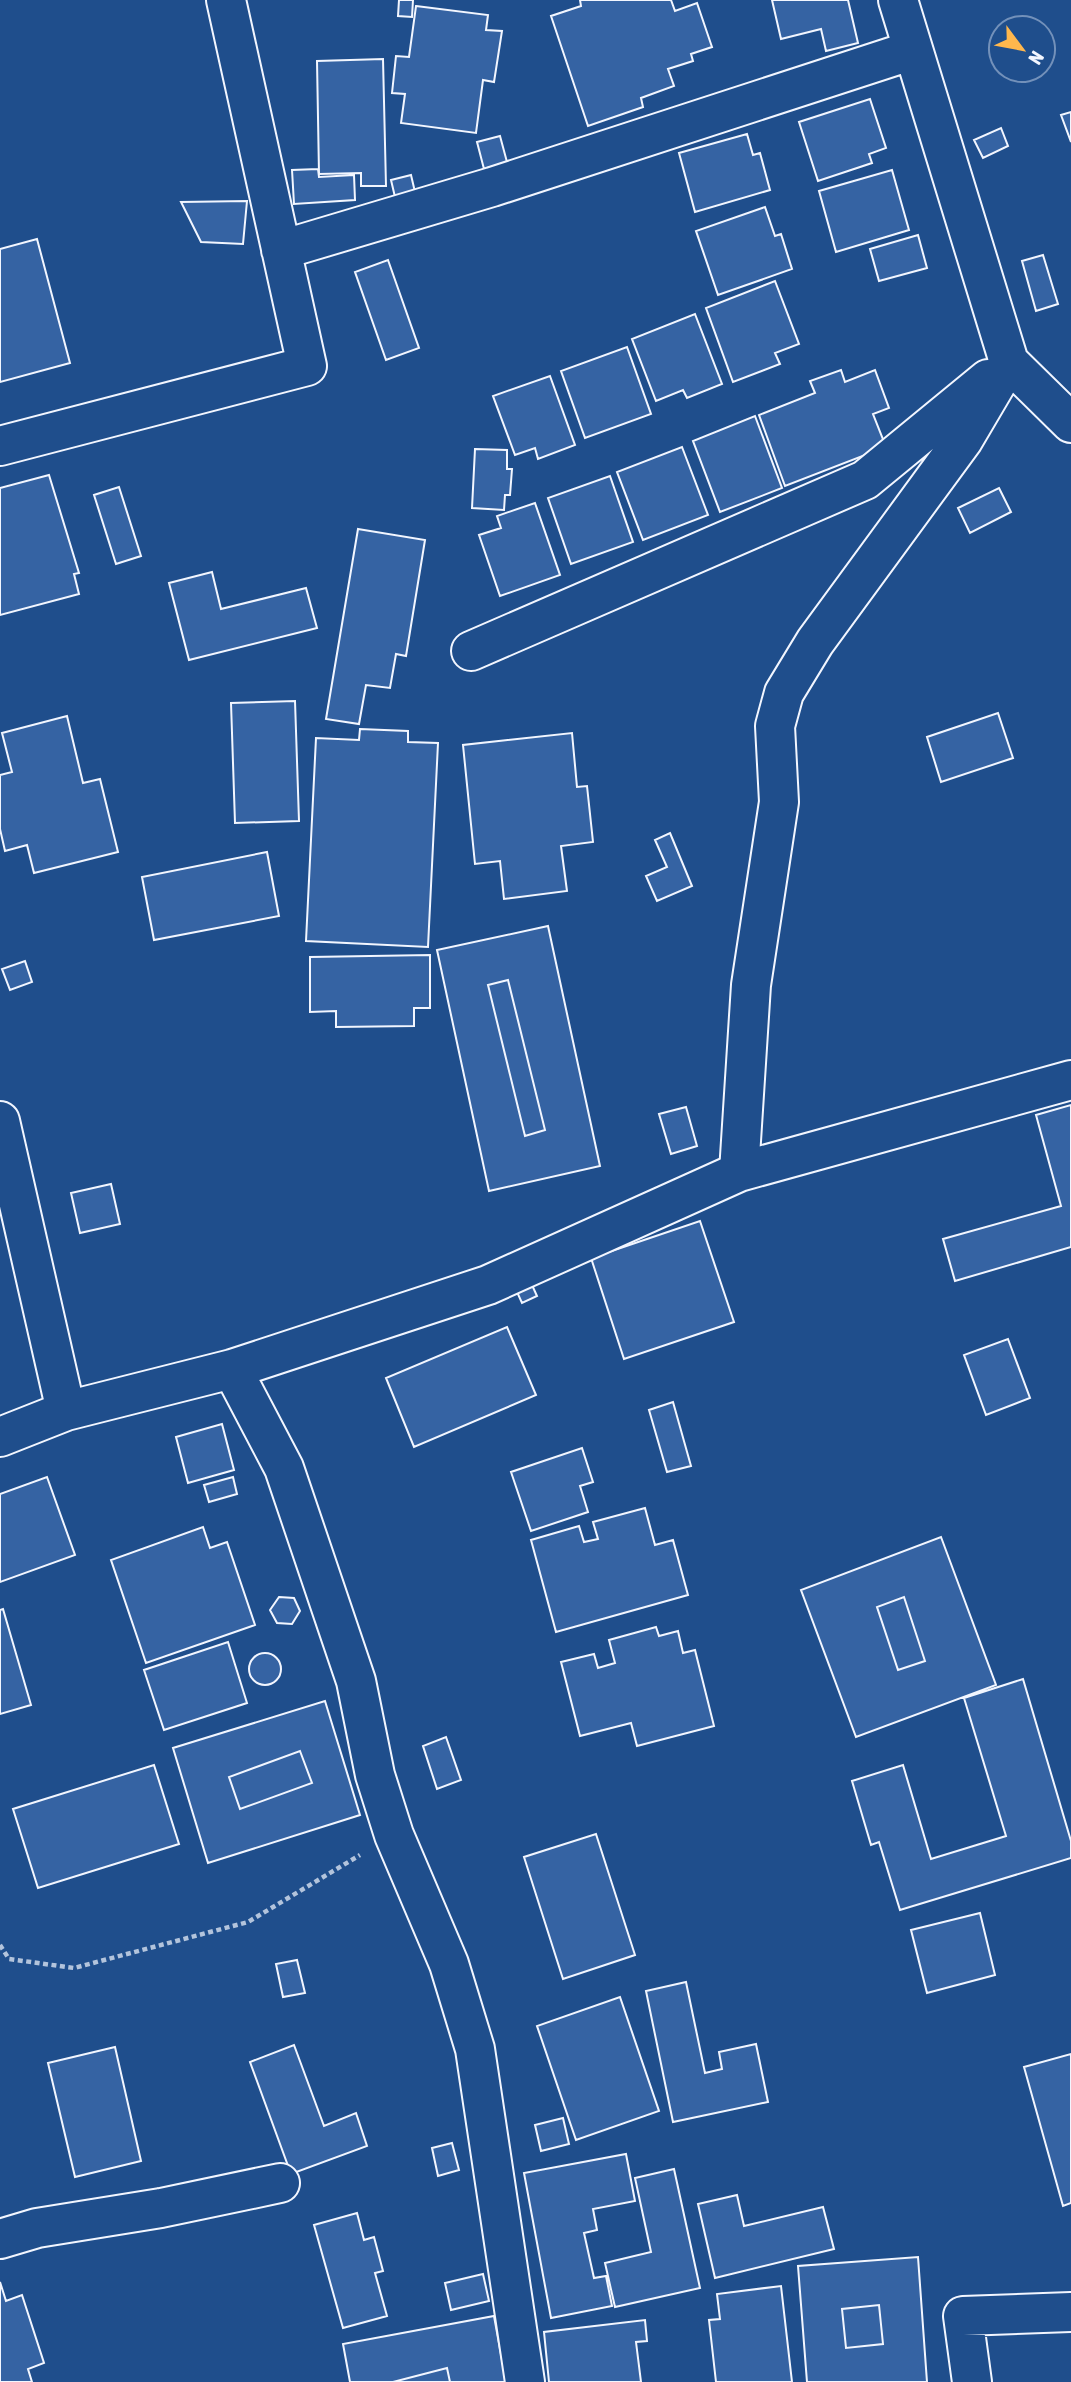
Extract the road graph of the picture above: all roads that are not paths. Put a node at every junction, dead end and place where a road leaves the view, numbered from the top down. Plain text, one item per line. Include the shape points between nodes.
1 (226, 0) edge
2 (898, 0) edge
3 (913, 50) junction
4 (281, 250) junction
5 (1009, 362) junction
6 (1071, 423) edge
7 (0, 446) edge
8 (471, 651) dead end
9 (1071, 1080) edge
10 (0, 1121) edge
11 (739, 1172) junction
12 (232, 1369) junction
13 (66, 1411) junction
14 (0, 1437) edge
15 (280, 2183) dead end
16 (0, 2239) edge
17 (1071, 2312) edge
18 (524, 2382) edge
19 (972, 2382) edge

1 - 4 street
2 - 3 street
3 - 4 street via 492,187
3 - 5 street
4 - 7 street via 307,366
5 - 6 street
5 - 8 street via 865,480
5 - 11 street via 962,440 815,642 784,693 775,726 779,802 751,985
9 - 11 street
10 - 13 street
11 - 12 street via 488,1285
12 - 13 street
12 - 18 street via 284,1468 313,1549 356,1681 375,1775 394,1835 449,1965 475,2049
13 - 14 street
15 - 16 street via 37,2228
17 - 19 street via 963,2316

